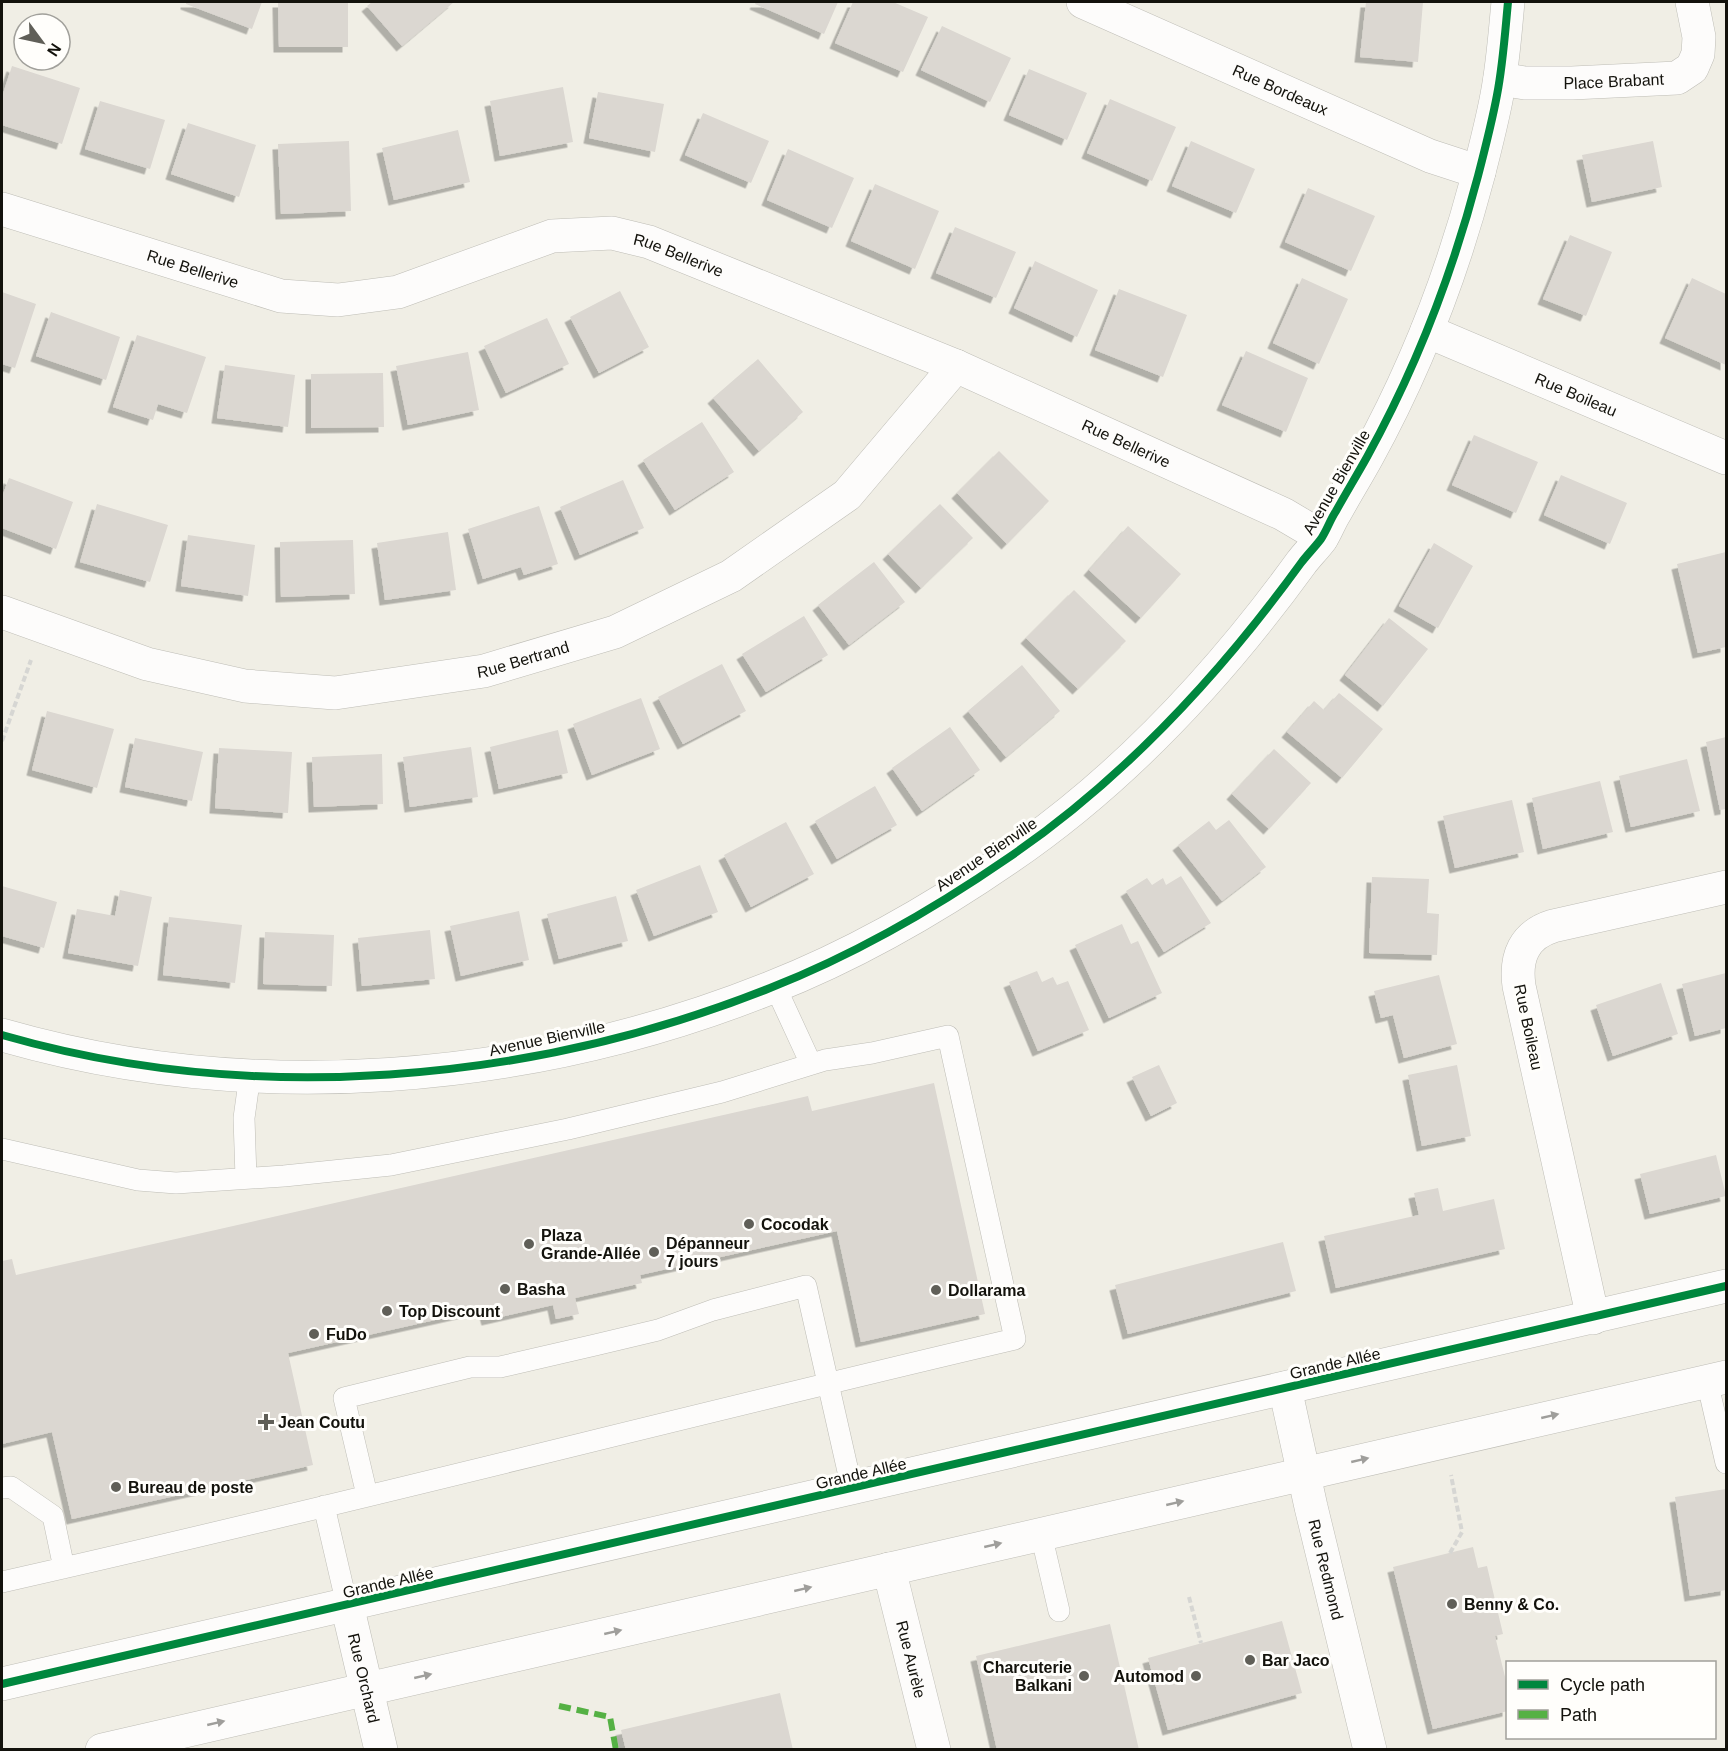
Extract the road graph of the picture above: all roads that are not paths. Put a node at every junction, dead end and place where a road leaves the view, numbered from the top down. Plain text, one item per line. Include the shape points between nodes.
1 (1508, 2) edge
2 (1692, 2) edge
3 (1101, 5) edge
4 (1500, 79) junction
5 (1479, 172) junction
6 (2, 209) edge
7 (1427, 331) junction
8 (956, 366) junction
9 (1726, 458) edge
10 (1322, 537) junction
11 (2, 612) edge
12 (1726, 887) edge
13 (775, 986) junction
14 (2, 1035) edge
15 (811, 1064) junction
16 (250, 1075) junction
17 (2, 1149) edge
18 (246, 1178) junction
19 (1726, 1286) edge
20 (1593, 1317) junction
21 (1717, 1379) edge
22 (827, 1382) junction
23 (1285, 1388) junction
24 (1726, 1463) edge
25 (1303, 1473) junction
26 (2, 1488) edge
27 (852, 1489) junction
28 (367, 1495) junction
29 (324, 1506) junction
30 (1041, 1534) junction
31 (64, 1568) junction
32 (889, 1569) junction
33 (2, 1582) edge
34 (347, 1605) junction
35 (1059, 1611) dead end
36 (2, 1684) edge
37 (366, 1689) junction
38 (102, 1749) edge
39 (381, 1749) edge
40 (934, 1749) edge
41 (1370, 1749) edge

1 - 4 street, Avenue Bienville
2 - 4 street, Place Brabant via 1698,54 1692,68 1677,78 1572,83
3 - 5 street, Rue Bordeaux via 1430,156
4 - 5 street, Avenue Bienville
5 - 7 street, Avenue Bienville via 1453,264
6 - 8 street, Rue Bellerive via 281,296 338,300 398,292 552,236 612,233 649,242
7 - 9 street, Rue Boileau
7 - 10 street, Avenue Bienville via 1400,394
8 - 10 street, Rue Bellerive via 1283,514
8 - 11 street, Rue Bertrand via 847,495 731,576 615,632 484,671 335,693 245,686 147,664
10 - 13 street, Avenue Bienville via 1200,690 1101,785 1010,857 948,897 877,938
12 - 20 street, Rue Boileau via 1544,929 1529,939 1520,954 1519,986
13 - 15 lane
13 - 16 street, Avenue Bienville via 638,1032 506,1062 392,1075
14 - 16 street, Avenue Bienville via 129,1063
15 - 18 lane via 722,1092 464,1151 392,1165
15 - 22 lane via 948,1036 1015,1339
16 - 18 lane via 244,1118
17 - 18 lane via 138,1180 176,1183
19 - 20 street, Grande Allée
20 - 23 street, Grande Allée
21 - 24 lane
25 -> 21 street
22 - 27 lane
22 - 28 lane
22 - 28 lane via 806,1286 713,1310 658,1330 500,1367 470,1367 367,1392 344,1398
23 - 25 street, Rue Redmond
23 - 27 street, Grande Allée
30 -> 25 street
25 - 41 street, Rue Redmond
26 - 31 lane via 11,1487 53,1516
27 - 34 street, Grande Allée
28 - 29 lane
29 - 31 lane
29 - 34 lane
32 -> 30 street
30 - 35 lane
31 - 33 lane
37 -> 32 street
32 - 40 street, Rue Aurèle
34 - 36 street, Grande Allée
34 - 37 street, Rue Orchard
38 -> 37 street
37 - 39 street, Rue Orchard

